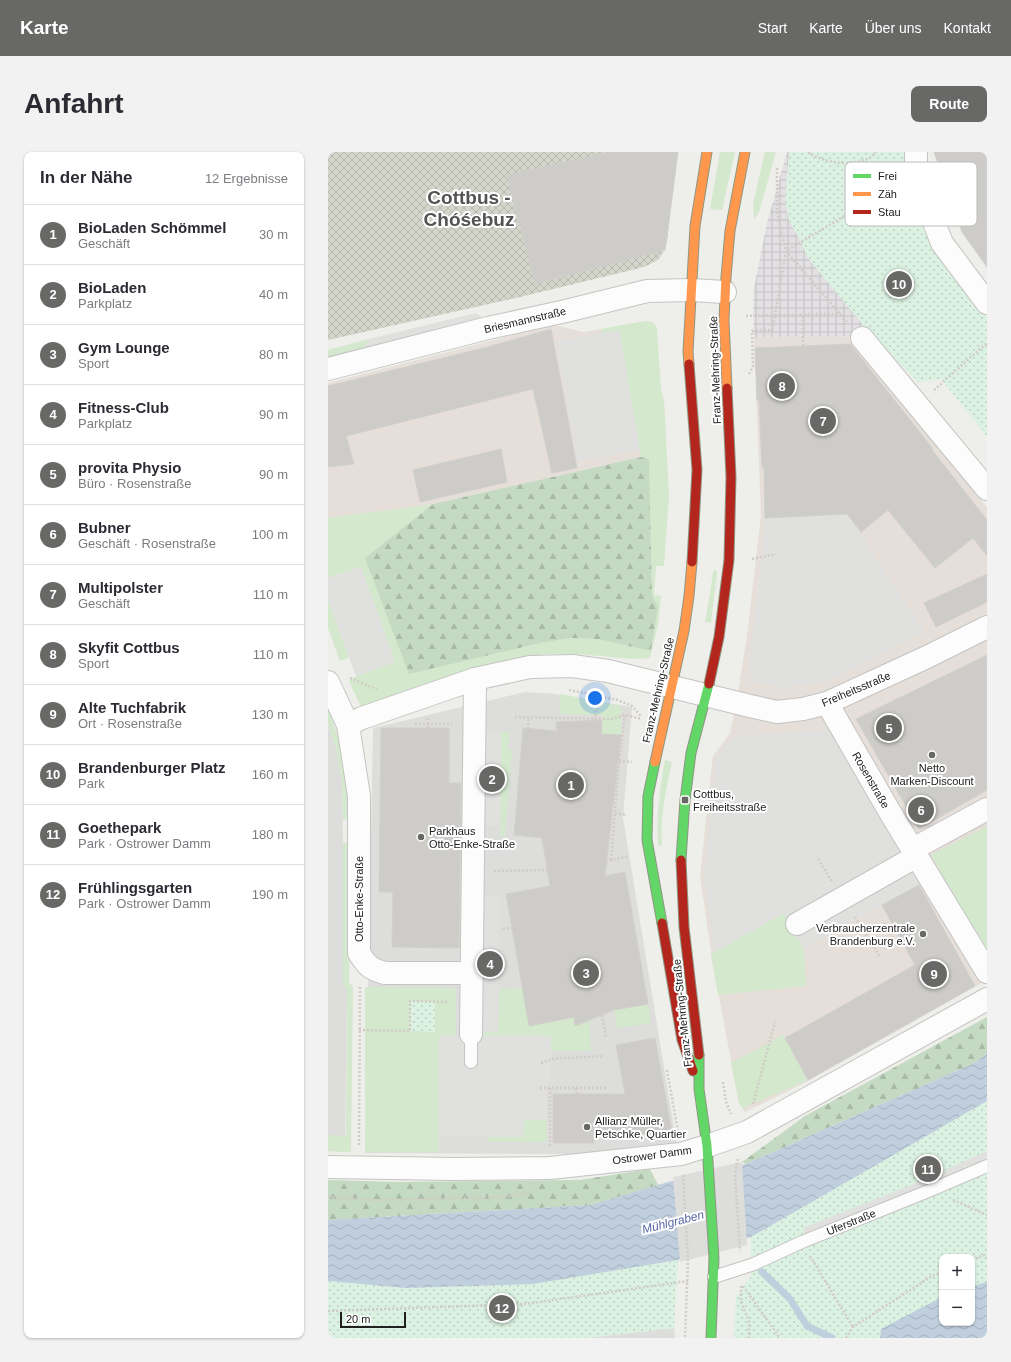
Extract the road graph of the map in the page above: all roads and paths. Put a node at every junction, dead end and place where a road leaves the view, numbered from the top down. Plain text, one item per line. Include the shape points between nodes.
1 (707, 152) edge
2 (745, 152) edge
3 (808, 152) edge
4 (876, 152) edge
5 (777, 168) dead end
6 (845, 216) edge
7 (936, 226) edge
8 (786, 251) junction
9 (690, 290) junction
10 (725, 292) junction
11 (987, 303) edge
12 (841, 314) junction
13 (803, 315) junction
14 (749, 316) dead end
15 (775, 316) junction
16 (862, 338) joint
17 (987, 343) edge
18 (803, 346) dead end
19 (753, 367) dead end
20 (328, 369) edge
21 (939, 386) dead end
22 (987, 488) edge
23 (776, 554) dead end
24 (752, 559) dead end
25 (987, 627) edge
26 (474, 680) junction
27 (328, 682) edge
28 (671, 686) junction
29 (563, 689) dead end
30 (598, 695) junction
31 (706, 696) junction
32 (827, 703) junction
33 (625, 715) junction
34 (515, 717) dead end
35 (529, 718) junction
36 (595, 720) junction
37 (414, 724) dead end
38 (456, 724) dead end
39 (348, 725) junction
40 (528, 729) dead end
41 (619, 761) junction
42 (636, 762) dead end
43 (987, 809) edge
44 (615, 814) junction
45 (629, 815) dead end
46 (915, 852) junction
47 (630, 857) dead end
48 (611, 860) junction
49 (590, 864) dead end
50 (548, 870) dead end
51 (473, 871) junction
52 (797, 924) dead end
53 (512, 928) dead end
54 (503, 929) dead end
55 (866, 934) dead end
56 (903, 943) dead end
57 (987, 972) edge
58 (472, 974) junction
59 (360, 983) dead end
60 (987, 999) edge
61 (454, 1002) dead end
62 (602, 1016) dead end
63 (775, 1022) dead end
64 (359, 1030) junction
65 (471, 1034) joint
66 (606, 1037) dead end
67 (603, 1056) dead end
68 (471, 1062) dead end
69 (541, 1063) dead end
70 (540, 1088) dead end
71 (550, 1088) junction
72 (576, 1088) junction
73 (607, 1088) dead end
74 (699, 1089) junction
75 (577, 1094) dead end
76 (751, 1111) dead end
77 (707, 1146) junction
78 (359, 1148) dead end
79 (550, 1152) dead end
80 (328, 1166) edge
81 (736, 1166) dead end
82 (987, 1166) edge
83 (683, 1174) dead end
84 (931, 1190) junction
85 (987, 1215) edge
86 (802, 1242) junction
87 (987, 1254) edge
88 (975, 1259) edge
89 (741, 1269) junction
90 (939, 1273) edge
91 (714, 1277) junction
92 (688, 1281) junction
93 (328, 1311) edge
94 (853, 1327) junction
95 (685, 1338) edge
96 (711, 1338) edge
97 (749, 1338) edge
98 (780, 1338) edge
99 (846, 1338) edge

1 - 9 main road, Franz-Mehring-Straße via 695,226
2 - 10 main road, Franz-Mehring-Straße via 730,231
3 - 4 path via 836,162 853,162 869,158
5 - 8 path via 777,212
6 - 8 path
7 - 11 street via 942,243
8 - 12 path
8 - 15 path
9 - 10 street, Briesmannstraße
9 - 20 street, Briesmannstraße via 647,291
9 - 28 main road, Franz-Mehring-Straße via 688,352 696,470 695,521 688,608
10 - 31 main road, Franz-Mehring-Straße via 724,328 731,477 730,560 719,637
12 - 13 path
12 - 16 path
13 - 15 path
13 - 18 path
14 - 15 path
15 - 19 path via 772,330 752,331
16 - 22 street
17 - 21 path
23 - 24 path
25 - 32 street, Freiheitsstraße
26 - 28 street via 530,667 572,666 608,671
26 - 39 street
26 - 51 street
27 - 39 street, Otto-Enke-Straße
28 - 31 street, Freiheitsstraße
28 - 74 main road, Franz-Mehring-Straße via 648,796 647,840 682,1040
29 - 30 path
30 - 33 path via 632,706 644,719
30 - 36 path
31 - 32 street, Freiheitsstraße via 777,712
31 - 74 main road, Franz-Mehring-Straße via 689,764 681,864 684,927 700,1060
32 - 46 street, Rosenstraße
33 - 36 path
33 - 41 path
34 - 35 path
35 - 36 path
35 - 40 path
37 - 38 path
39 - 58 street, Otto-Enke-Straße via 359,796 359,953 366,965 385,973
41 - 42 path
41 - 44 path
43 - 46 street
44 - 45 path
44 - 48 path
46 - 52 street
46 - 57 street, Rosenstraße
47 - 48 path
48 - 49 path
50 - 51 path
51 - 58 street
53 - 54 path
55 - 56 path via 885,924 898,946
58 - 65 street
59 - 64 path
60 - 77 street, Ostrower Damm via 747,1132
61 - 64 path via 410,1001 410,1031
62 - 66 path
63 - 76 path
64 - 78 path
65 - 68 lane
67 - 69 path via 551,1059
70 - 71 path
71 - 72 path
71 - 79 path
72 - 73 path
72 - 75 path
74 - 77 main road, Franz-Mehring-Straße
77 - 80 street, Ostrower Damm via 681,1154 550,1168 453,1170
77 - 91 main road, Franz-Mehring-Straße
81 - 89 path
82 - 84 lane, Uferstraße
83 - 92 path
84 - 85 path
84 - 86 lane, Uferstraße
86 - 89 lane, Uferstraße
86 - 94 path
87 - 88 path
89 - 91 lane, Uferstraße
90 - 94 path
91 - 96 main road, Franz-Mehring-Straße
92 - 93 path via 525,1304
92 - 95 path
94 - 99 path
97 - 98 path via 749,1320 741,1302 741,1284

